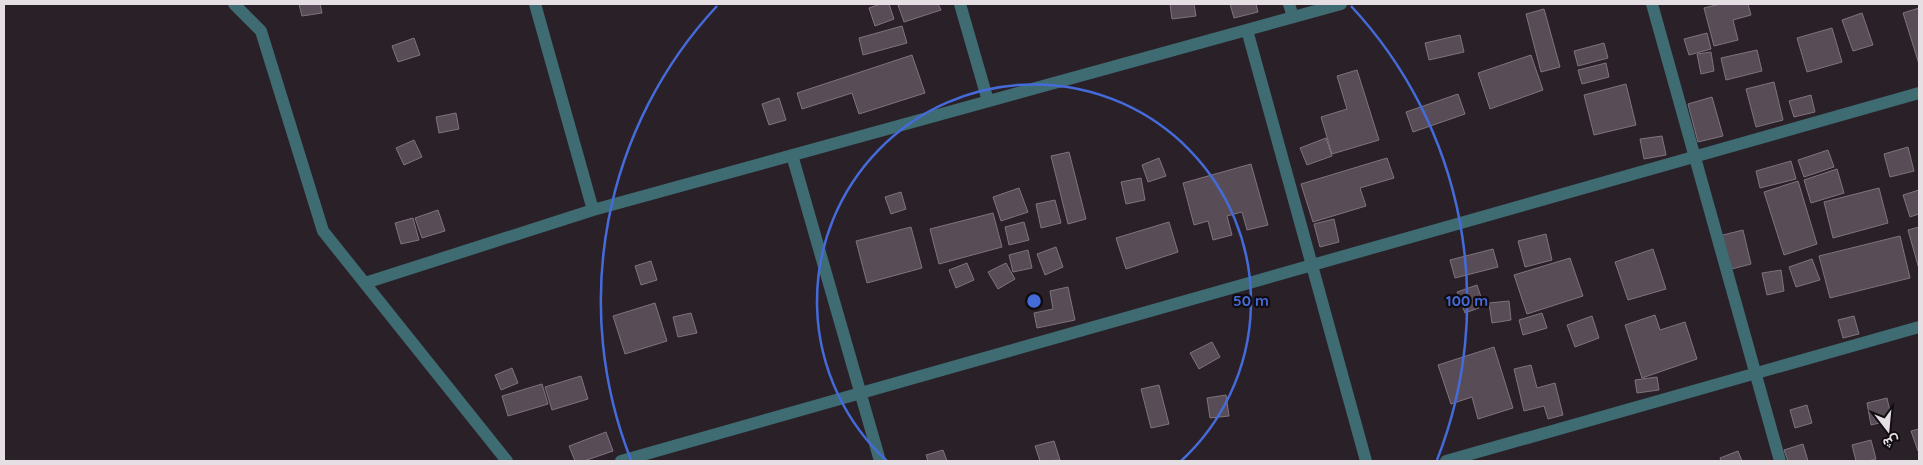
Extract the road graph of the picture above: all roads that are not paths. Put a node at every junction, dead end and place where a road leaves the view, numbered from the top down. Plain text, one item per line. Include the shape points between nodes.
1 (234, 4) edge
2 (535, 4) edge
3 (960, 4) edge
4 (1290, 4) edge
5 (1341, 4) edge
6 (1652, 4) edge
7 (1293, 17) junction
8 (1247, 30) junction
9 (1919, 93) edge
10 (988, 101) junction
11 (792, 155) junction
12 (1695, 157) junction
13 (593, 210) junction
14 (1312, 265) junction
15 (365, 283) junction
16 (1919, 327) edge
17 (1756, 373) junction
18 (860, 393) junction
19 (507, 461) edge
20 (621, 461) edge
21 (880, 461) edge
22 (1366, 461) edge
23 (1446, 461) edge
24 (1780, 461) edge

1 - 15 street via 261,31 323,231
2 - 13 street
3 - 10 street
4 - 7 street
5 - 7 street
6 - 12 street
7 - 8 street
8 - 10 street
8 - 14 street
9 - 12 street
10 - 11 street
11 - 13 street
11 - 18 street
12 - 14 street
12 - 17 street
13 - 15 street
14 - 18 street
14 - 22 street
15 - 19 street
16 - 17 street
17 - 23 street
17 - 24 street
18 - 20 street
18 - 21 street

